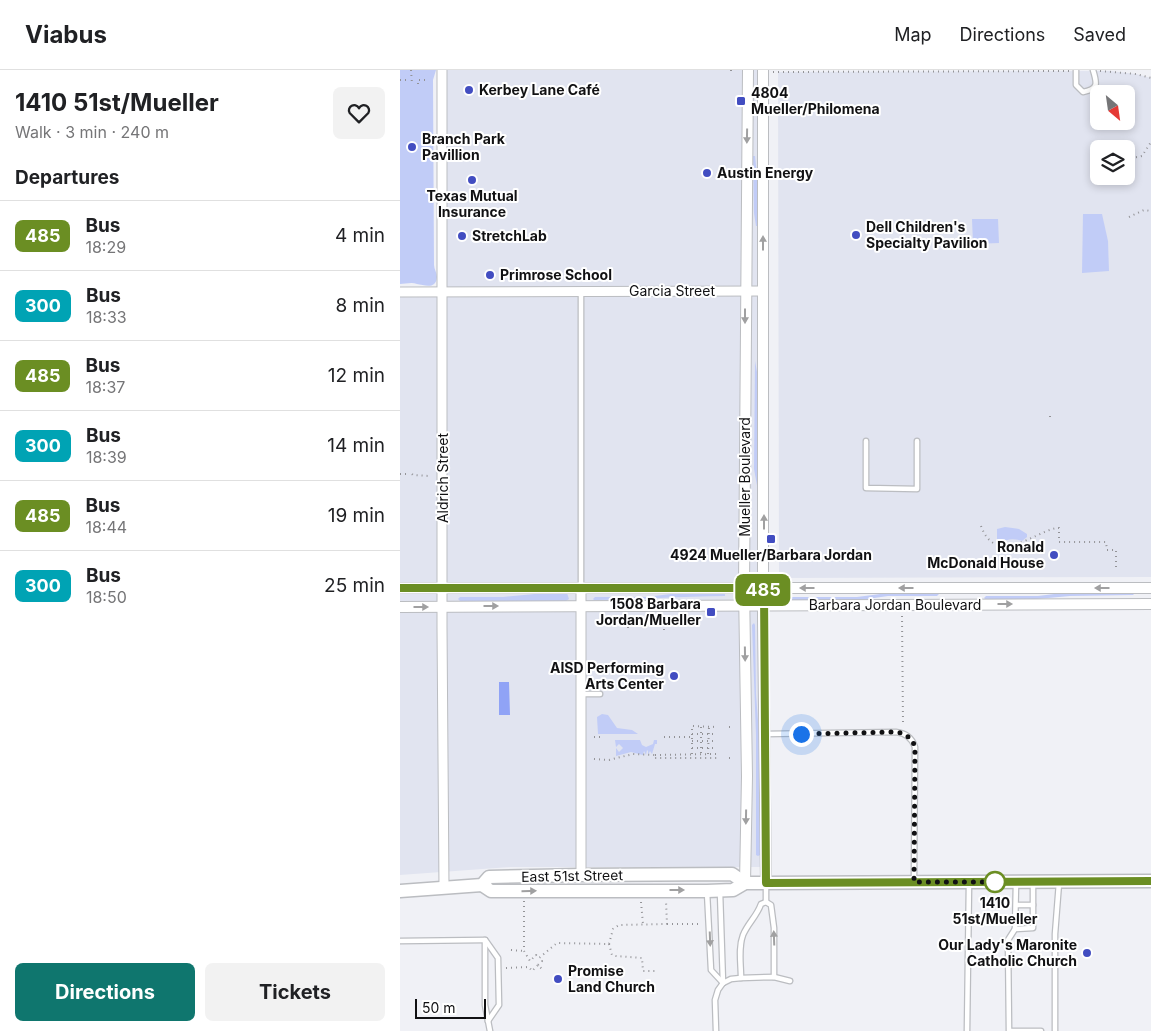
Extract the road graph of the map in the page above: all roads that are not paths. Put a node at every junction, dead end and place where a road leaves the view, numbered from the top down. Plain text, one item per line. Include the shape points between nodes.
1 (442, 70) edge
2 (748, 70) edge
3 (1076, 70) edge
4 (1093, 70) edge
5 (767, 71) edge
6 (442, 291) junction
7 (581, 291) junction
8 (746, 291) junction
9 (763, 291) junction
10 (400, 292) edge
11 (866, 441) dead end
12 (917, 441) dead end
13 (400, 588) edge
14 (443, 588) junction
15 (581, 588) junction
16 (744, 588) junction
17 (764, 588) junction
18 (1151, 588) edge
19 (1151, 604) edge
20 (763, 605) junction
21 (442, 606) junction
22 (581, 606) junction
23 (745, 606) junction
24 (400, 607) edge
25 (581, 694) junction
26 (600, 694) dead end
27 (764, 734) junction
28 (581, 875) junction
29 (1059, 881) junction
30 (1151, 881) edge
31 (914, 882) junction
32 (969, 882) junction
33 (1016, 882) junction
34 (1033, 882) junction
35 (745, 883) junction
36 (766, 883) junction
37 (482, 885) junction
38 (444, 887) junction
39 (714, 890) junction
40 (400, 891) edge
41 (766, 902) junction
42 (1016, 905) junction
43 (1033, 905) junction
44 (1015, 928) junction
45 (485, 940) junction
46 (400, 941) edge
47 (774, 977) junction
48 (741, 978) junction
49 (790, 981) dead end
50 (723, 983) junction
51 (488, 1021) junction
52 (490, 1031) edge
53 (716, 1031) edge
54 (967, 1031) edge
55 (1041, 1031) edge
56 (1055, 1031) edge

1 - 6 street, Aldrich Street
2 -> 8 street, Mueller Boulevard
3 - 4 lane via 1076,85 1083,92 1094,87
9 -> 5 street, Mueller Boulevard
6 - 7 street, Garcia Street
6 - 10 street, Garcia Street
6 - 14 street, Aldrich Street
7 - 8 street, Garcia Street
7 - 15 lane
8 - 9 street, Garcia Street
8 -> 16 street, Mueller Boulevard
17 -> 9 street, Mueller Boulevard
11 - 12 lane via 866,488 917,489
13 - 14 street, Barbara Jordan Boulevard
14 - 15 street, Barbara Jordan Boulevard
14 - 21 street, Aldrich Street
15 - 16 street, Barbara Jordan Boulevard
15 - 22 street
16 - 17 street, Barbara Jordan Boulevard
16 - 23 street, Mueller Boulevard
18 -> 17 street, Barbara Jordan Boulevard
17 - 20 street, Mueller Boulevard
20 -> 19 street, Barbara Jordan Boulevard
20 - 23 street, Barbara Jordan Boulevard
20 - 27 street, Mueller Boulevard
21 -> 22 street, Barbara Jordan Boulevard
24 -> 21 street, Barbara Jordan Boulevard
21 - 38 street, Aldrich Street
22 - 23 street, Barbara Jordan Boulevard
22 - 25 street
23 -> 35 street, Mueller Boulevard
25 - 26 lane
25 - 28 street
27 - 31 lane via 896,732 908,736 915,747
27 - 36 street, Mueller Boulevard
28 - 35 main road, East 51st Street via 732,874
28 - 37 main road, East 51st Street via 490,877
29 - 30 main road, East 51st Street
29 - 34 main road, East 51st Street
29 - 56 lane
31 - 32 main road, East 51st Street
31 - 36 main road, East 51st Street
32 - 33 main road, East 51st Street
32 - 54 lane
33 - 34 main road, East 51st Street
33 - 42 lane
34 - 43 lane
35 - 36 main road, East 51st Street
35 - 39 main road, East 51st Street via 733,890
36 - 41 lane
37 - 38 main road, East 51st Street
37 -> 39 main road, East 51st Street via 491,891
38 - 40 main road, East 51st Street
39 - 50 lane
39 -> 50 lane via 710,970
47 -> 41 lane via 772,905
41 - 48 lane via 760,904 743,935
42 - 43 lane
42 - 44 lane
43 - 44 lane via 1033,928
44 - 55 lane via 1008,940 1009,1031
45 - 46 lane
45 - 51 lane
45 - 51 lane via 498,958 499,1005
47 - 48 lane
47 - 49 lane
48 - 50 lane
50 - 53 lane via 715,1000
51 - 52 lane

